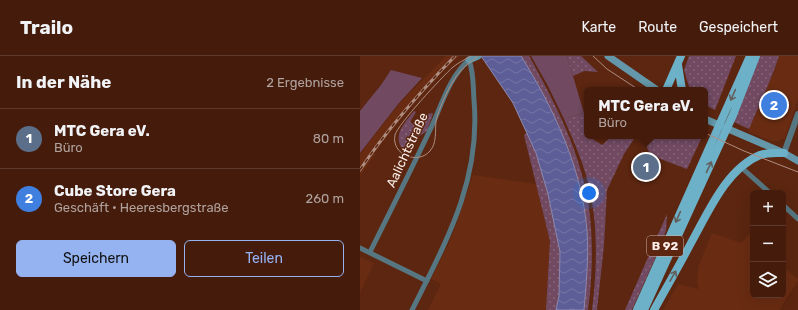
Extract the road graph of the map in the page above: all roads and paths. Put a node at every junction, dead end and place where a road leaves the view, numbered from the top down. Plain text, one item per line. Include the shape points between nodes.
1 (478, 56) edge
2 (608, 56) edge
3 (750, 56) edge
4 (756, 56) edge
5 (471, 58) edge
6 (679, 60) edge
7 (653, 87) edge
8 (667, 87) edge
9 (681, 87) edge
10 (730, 113) junction
11 (798, 114) edge
12 (708, 120) edge
13 (714, 148) junction
14 (784, 153) junction
15 (798, 155) edge
16 (798, 161) edge
17 (742, 168) junction
18 (767, 190) edge
19 (786, 208) edge
20 (798, 219) edge
21 (360, 248) edge
22 (370, 252) junction
23 (427, 281) junction
24 (412, 310) edge
25 (637, 310) edge
26 (644, 310) edge
27 (654, 310) edge

1 - 5 main road
2 - 7 main road
3 -> 10 main road, B 92
4 - 10 main road, B 92
5 - 22 street, Aalichtstraße via 461,67 445,96
5 - 23 street via 476,126 469,176 452,228
6 - 8 main road
6 - 9 main road
10 - 13 main road, B 92
11 - 14 street
12 - 14 main road
13 -> 25 main road, B 92
26 -> 13 main road, B 92
14 - 15 main road
14 - 16 main road
14 - 17 main road via 766,153
17 - 18 street
27 -> 17 main road via 715,200 728,181
19 - 20 street
21 - 22 street
22 - 23 street
23 - 24 street

